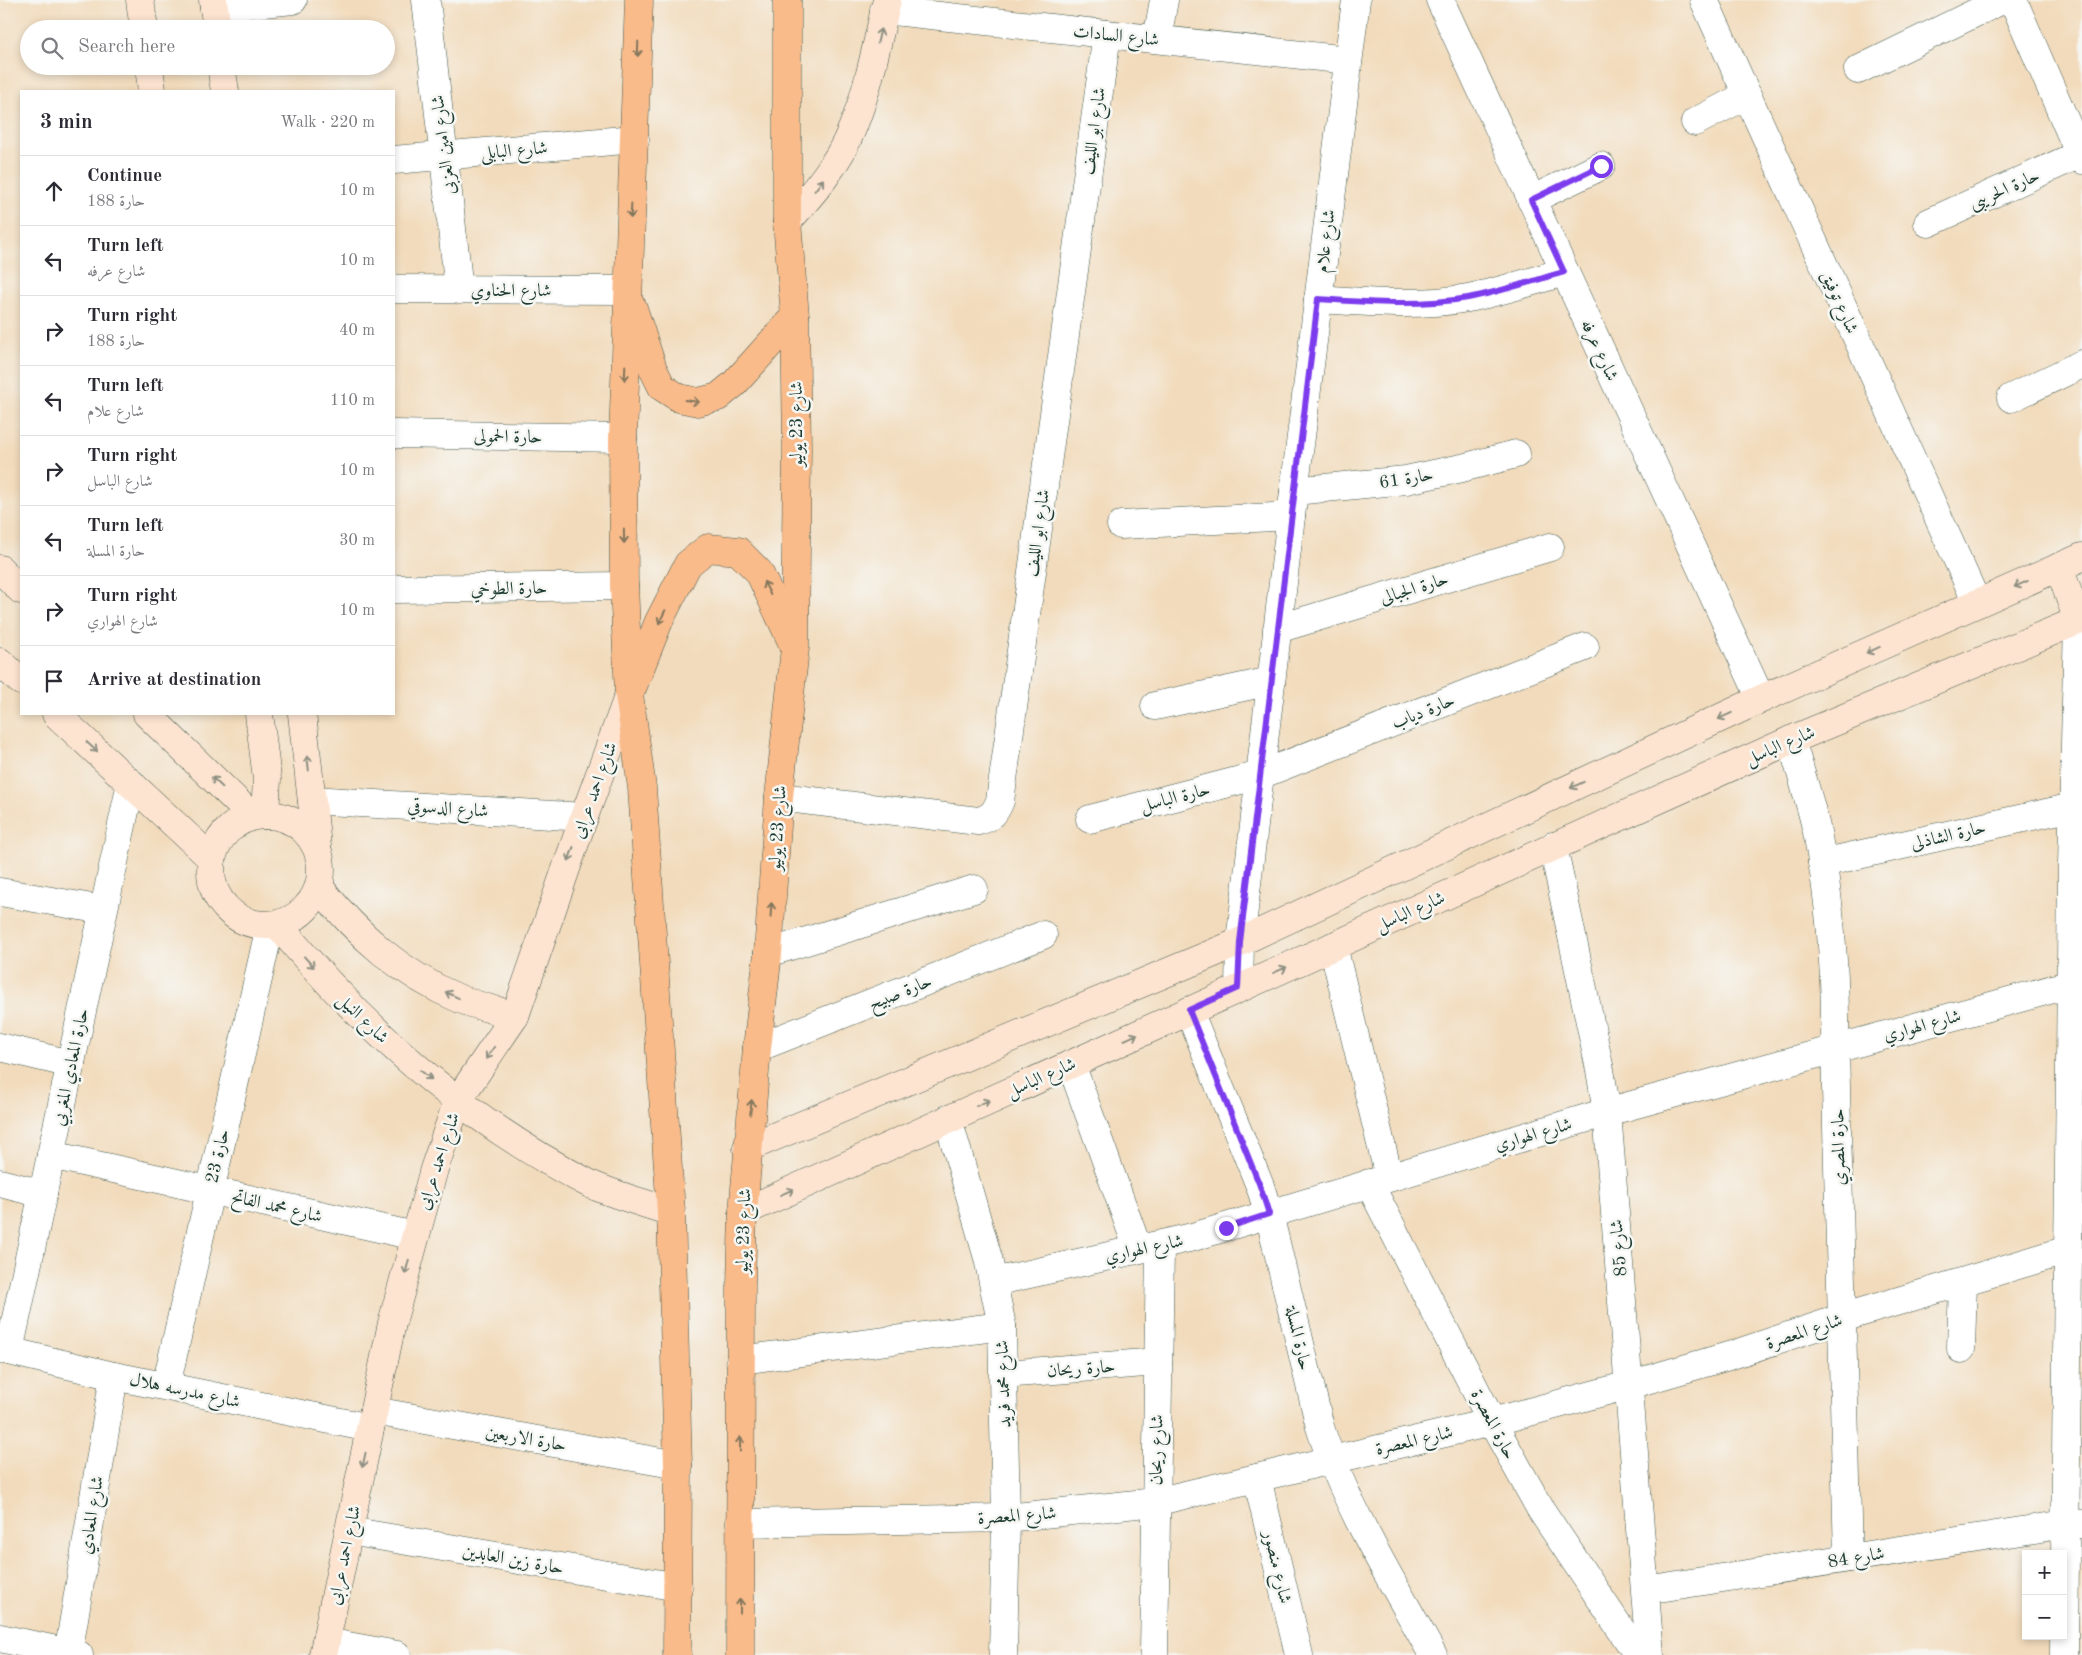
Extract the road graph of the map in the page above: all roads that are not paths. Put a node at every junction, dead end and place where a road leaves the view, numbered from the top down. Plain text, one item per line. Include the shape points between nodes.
1 (140, 0) edge
2 (293, 0) edge
3 (426, 0) edge
4 (639, 0) edge
5 (787, 0) edge
6 (1164, 0) edge
7 (1356, 0) edge
8 (1440, 0) edge
9 (1704, 0) edge
10 (2002, 0) edge
11 (2013, 0) edge
12 (886, 5) edge
13 (215, 12) edge
14 (143, 20) edge
15 (1107, 34) junction
16 (1157, 39) junction
17 (1348, 60) junction
18 (1858, 70) dead end
19 (150, 75) edge
20 (223, 75) edge
21 (152, 90) edge
22 (225, 90) edge
23 (1746, 95) junction
24 (1696, 122) dead end
25 (635, 139) junction
26 (444, 156) junction
27 (2081, 157) edge
28 (395, 160) edge
29 (1601, 166) dead end
30 (1531, 200) junction
31 (787, 222) junction
32 (1928, 223) dead end
33 (1564, 272) junction
34 (395, 289) edge
35 (459, 290) junction
36 (628, 290) junction
37 (1318, 299) junction
38 (795, 316) junction
39 (2082, 364) edge
40 (2011, 398) dead end
41 (395, 434) edge
42 (623, 438) junction
43 (1516, 454) dead end
44 (1293, 504) junction
45 (1121, 525) dead end
46 (1550, 548) dead end
47 (2070, 562) edge
48 (0, 569) edge
49 (624, 586) junction
50 (20, 589) edge
51 (395, 589) edge
52 (1977, 603) junction
53 (2080, 620) edge
54 (1277, 629) junction
55 (1585, 647) dead end
56 (795, 648) junction
57 (0, 662) edge
58 (20, 680) edge
59 (1271, 681) junction
60 (630, 694) junction
61 (1761, 699) junction
62 (1156, 706) dead end
63 (57, 715) edge
64 (149, 715) edge
65 (259, 715) edge
66 (302, 715) edge
67 (1791, 740) junction
68 (1260, 775) junction
69 (131, 783) junction
70 (779, 797) junction
71 (312, 800) junction
72 (2073, 807) junction
73 (258, 816) junction
74 (584, 817) junction
75 (1090, 819) dead end
76 (317, 846) junction
77 (1553, 846) junction
78 (212, 859) junction
79 (1822, 863) junction
80 (2077, 866) edge
81 (320, 888) junction
82 (974, 888) dead end
83 (0, 892) edge
84 (103, 910) junction
85 (274, 926) junction
86 (1043, 935) dead end
87 (1240, 942) junction
88 (1333, 946) junction
89 (768, 953) junction
90 (2071, 984) junction
91 (1238, 988) junction
92 (1189, 1010) junction
93 (515, 1016) junction
94 (0, 1047) edge
95 (757, 1048) junction
96 (1835, 1048) junction
97 (71, 1064) junction
98 (1071, 1064) junction
99 (2076, 1098) edge
100 (458, 1100) junction
101 (1607, 1112) junction
102 (948, 1119) junction
103 (747, 1148) junction
104 (51, 1155) junction
105 (1379, 1180) junction
106 (0, 1183) edge
107 (209, 1191) junction
108 (43, 1194) junction
109 (671, 1212) junction
110 (743, 1212) junction
111 (1269, 1214) junction
112 (415, 1236) junction
113 (1149, 1247) junction
114 (2068, 1250) junction
115 (994, 1282) junction
116 (1962, 1282) junction
117 (1842, 1318) junction
118 (1002, 1326) junction
119 (1961, 1349) dead end
120 (4, 1350) edge
121 (740, 1360) junction
122 (1158, 1362) junction
123 (1004, 1374) junction
124 (114, 1376) junction
125 (1629, 1385) junction
126 (166, 1386) junction
127 (372, 1420) junction
128 (1492, 1422) junction
129 (1332, 1460) junction
130 (678, 1466) junction
131 (1257, 1478) junction
132 (1155, 1502) junction
133 (1006, 1518) junction
134 (740, 1523) junction
135 (2074, 1524) edge
136 (349, 1531) junction
137 (1848, 1558) junction
138 (678, 1587) junction
139 (1646, 1590) junction
140 (0, 1638) edge
141 (324, 1648) edge
142 (72, 1654) edge
143 (397, 1655) edge
144 (677, 1655) edge
145 (740, 1655) edge
146 (1004, 1655) edge
147 (1154, 1655) edge
148 (1299, 1655) edge
149 (1433, 1655) edge
150 (1638, 1655) edge
151 (1650, 1655) edge
152 (2064, 1655) edge

1 - 14 main road
2 - 13 street
3 - 26 street, شارع امين العزبى
4 -> 25 main road
5 - 31 main road, شارع 23 يوليو
6 - 16 street
7 - 17 street, شارع علام
8 - 30 street, شارع عرفه
9 - 23 street, شارع توفيق
10 - 18 street
11 - 27 street
12 - 15 street, شارع السادات
31 -> 12 main road via 829,171 852,130 868,83
15 - 16 street, شارع السادات
15 - 70 street, شارع ابو الليف via 1000,801 996,811 978,821
16 - 17 street, شارع السادات
17 - 37 street, شارع علام
19 - 21 main road
20 - 22 main road
23 - 24 street
23 - 52 street, شارع توفيق
25 - 26 street, شارع البابلى
25 -> 36 main road
26 - 28 street, شارع البابلى
26 - 35 street, شارع امين العزبى
27 - 32 street, حارة الحريبى
29 - 30 street
30 - 33 street, شارع عرفه
31 - 38 main road, شارع 23 يوليو
33 - 37 street via 1500,291 1432,302
33 - 61 street, شارع عرفه
34 - 35 street, شارع الحناوي
35 - 36 street, شارع الحناوي
36 -> 38 main road via 653,369 662,387 679,398 698,402 718,397 734,384
36 -> 42 main road
37 - 44 street, شارع علام
38 - 56 main road, شارع 23 يوليو
39 - 40 street
41 - 42 street, حارة الحمولى
42 -> 49 main road
43 - 44 street, حارة 61
44 - 45 street, حارة 61
44 - 54 street, شارع علام
46 - 54 street, حارة الجبالى
47 -> 52 main road
47 - 53 main road
48 - 50 main road
49 - 51 street, حارة الطوخي
49 - 60 main road
52 -> 61 main road
53 - 67 main road, شارع الباسل
53 - 72 street
54 - 59 street, شارع علام
55 - 68 street, حارة دياب
56 -> 60 main road via 759,572 738,551 708,548 688,564 659,621
56 - 70 main road, شارع 23 يوليو
57 - 58 main road
59 - 62 street
59 - 68 street, شارع علام
60 - 74 main road, شارع احمد عرابى
60 - 109 main road via 642,788
61 -> 87 main road
63 -> 69 main road
73 -> 64 main road
65 - 73 main road via 268,779
71 -> 66 main road
67 - 77 main road, شارع الباسل
67 - 79 street, حارة المصري
68 - 75 street, حارة الباسل
68 - 87 street, شارع علام
69 - 78 main road
69 - 84 street, حارة المعادي المغربي
89 -> 70 main road, شارع 23 يوليو
71 - 74 street, شارع الدسوقي
71 - 76 main road
72 - 79 street, حارة الشاذلى
72 - 80 street
73 - 76 main road via 281,816 295,823
73 - 78 main road via 238,822 226,832
74 -> 93 main road, شارع احمد عرابى
76 - 81 main road via 322,874
77 - 88 main road, شارع الباسل
77 - 101 street, شارع 85
78 - 85 main road via 211,876 224,907 237,918 252,924
79 - 96 street, حارة المصري via 1836,994
80 - 90 street
81 - 85 main road via 303,912 291,921
93 -> 81 main road via 461,1000 398,965 368,942
82 - 89 street
83 - 84 street
84 - 97 street, حارة المعادي المغربي
85 -> 100 main road, شارع النيل via 362,1019
85 - 107 street, حارة 23
86 - 95 street, حارة صبيح
87 - 91 street, شارع علام
87 - 103 main road
91 -> 88 main road, شارع الباسل
88 - 105 street, حارة المعصرة
89 - 95 main road, شارع 23 يوليو
90 - 96 street, شارع الهواري
90 - 99 street
91 - 92 main road, شارع الباسل
98 -> 92 main road, شارع الباسل
92 - 111 street, حارة المسلة
93 -> 100 main road, شارع احمد عرابى
94 - 97 street
103 -> 95 main road, شارع 23 يوليو
96 - 101 street, شارع الهواري
96 - 117 street, حارة المصري
97 - 104 street, حارة المعادي المغربي
102 -> 98 main road, شارع الباسل
98 - 113 street, شارع ريحان
99 - 114 street
100 - 109 main road, شارع النيل via 522,1144 590,1184
100 - 112 main road, شارع احمد عرابى
101 - 105 street, شارع الهواري
101 - 125 street, شارع 85
110 -> 102 main road, شارع الباسل
102 - 115 street, شارع محمد فريد
103 - 110 main road, شارع 23 يوليو
104 - 107 street, شارع محمد الفاتح
104 - 108 street, حارة المعادي المغربي
105 - 111 street, شارع الهواري
105 - 128 street, حارة المعصرة
106 - 108 street
107 - 112 street, شارع محمد الفاتح
107 - 126 street, حارة 23
108 - 120 street, حارة المعادي المغربي
109 - 130 main road
110 - 121 main road, شارع 23 يوليو
111 - 113 street, شارع الهواري
111 - 129 street, حارة المسلة via 1320,1427
112 -> 127 main road, شارع احمد عرابى via 392,1323
113 - 115 street, شارع الهواري
113 - 122 street, شارع ريحان
114 - 116 street, شارع المعصرة
114 - 135 street
115 - 118 street, شارع محمد فريد
116 - 117 street, شارع المعصرة
116 - 119 street
117 - 125 street, شارع المعصرة
117 - 137 street, حارة المصري
118 - 121 street
118 - 123 street, شارع محمد فريد
120 - 124 street, شارع مدرسه هلال
134 -> 121 main road, شارع 23 يوليو
122 - 123 street, حارة ريحان
122 - 132 street, شارع ريحان
123 - 133 street, شارع محمد فريد
124 - 126 street, شارع مدرسه هلال
124 - 142 street, شارع المعادي
125 - 128 street, شارع المعصرة
125 - 139 street, شارع 85
126 - 127 street, شارع مدرسه هلال
127 - 130 street, حارة الاربعين
127 -> 136 main road, شارع احمد عرابى
128 - 129 street, شارع المعصرة
128 - 150 street, حارة المعصرة via 1542,1510
129 - 131 street, شارع المعصرة
129 - 149 street, حارة المسلة via 1345,1492
130 - 138 main road
131 - 132 street, شارع المعصرة
131 - 148 street, شارع منصور
132 - 133 street, شارع المعصرة
132 - 147 street, شارع ريحان
133 - 134 street, شارع المعصرة
133 - 146 street, شارع محمد فريد
145 -> 134 main road, شارع 23 يوليو
135 - 137 street, شارع 84
135 - 152 street
136 - 138 street, حارة زين العابدين
136 - 141 main road, شارع احمد عرابى
137 - 139 street, شارع 84
138 - 144 main road
139 - 151 street, شارع 85
140 - 142 street
141 - 143 street

